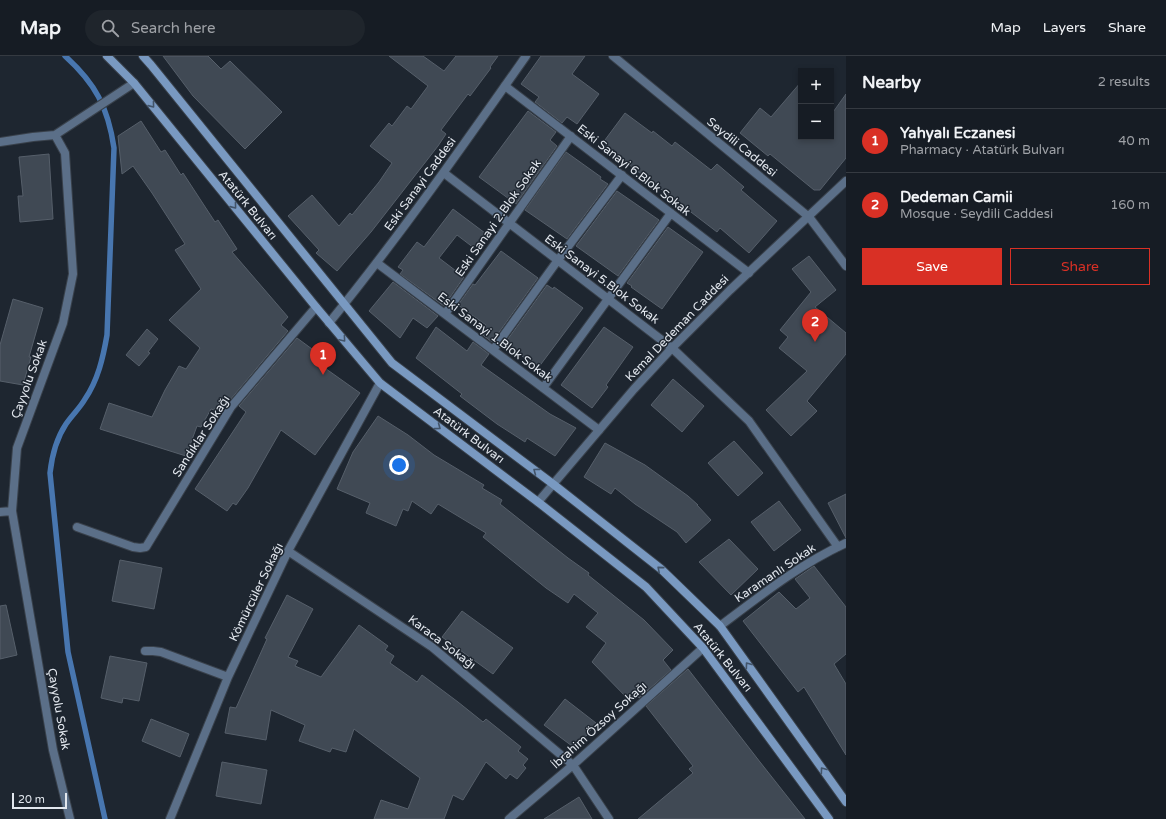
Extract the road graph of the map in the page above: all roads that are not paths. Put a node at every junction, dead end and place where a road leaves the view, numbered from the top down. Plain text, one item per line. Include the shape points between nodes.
1 (107, 56) edge
2 (142, 56) edge
3 (526, 56) edge
4 (613, 56) edge
5 (134, 83) junction
6 (505, 86) junction
7 (55, 135) junction
8 (571, 136) junction
9 (0, 142) edge
10 (444, 173) junction
11 (622, 175) junction
12 (846, 181) edge
13 (671, 213) junction
14 (809, 217) junction
15 (509, 223) junction
16 (558, 260) junction
17 (377, 263) junction
18 (846, 266) edge
19 (749, 273) junction
20 (608, 299) junction
21 (344, 305) junction
22 (316, 307) junction
23 (445, 314) junction
24 (329, 323) junction
25 (672, 348) junction
26 (493, 350) junction
27 (380, 383) junction
28 (543, 388) junction
29 (599, 430) junction
30 (553, 484) junction
31 (538, 502) junction
32 (12, 510) junction
33 (0, 512) edge
34 (77, 527) dead end
35 (846, 543) edge
36 (838, 546) junction
37 (288, 551) junction
38 (720, 626) junction
39 (703, 648) junction
40 (145, 651) dead end
41 (228, 677) junction
42 (573, 765) junction
43 (846, 802) edge
44 (70, 819) edge
45 (170, 819) edge
46 (509, 819) edge
47 (609, 819) edge
48 (829, 819) edge

1 - 5 main road, Atatürk Bulvarı
2 - 21 main road, Atatürk Bulvarı via 152,65
3 - 6 street, Eski Sanayi Caddesi
4 - 14 street, Seydili Caddesi
5 - 7 street
5 -> 22 main road, Atatürk Bulvarı
6 - 8 street, Eski Sanayi 6.Blok Sokak
6 - 10 street, Eski Sanayi Caddesi
7 - 9 street
7 - 32 street, Çayyolu Sokak via 65,153 73,274 63,323 17,448
8 - 11 street, Eski Sanayi 6.Blok Sokak
8 - 15 street, Eski Sanayi 2.Blok Sokak
10 - 15 street, Eski Sanayi 5.Blok Sokak
10 - 17 street, Eski Sanayi Caddesi
11 - 13 street, Eski Sanayi 6.Blok Sokak
11 - 16 street
12 - 14 street, Kemal Dedeman Caddesi
13 - 19 street, Eski Sanayi 6.Blok Sokak
13 - 20 street
14 - 18 street, Seydili Caddesi
14 - 19 street, Kemal Dedeman Caddesi
15 - 16 street, Eski Sanayi 5.Blok Sokak
15 - 23 street, Eski Sanayi 2.Blok Sokak
16 - 20 street, Eski Sanayi 5.Blok Sokak
16 - 26 street
17 - 21 street, Eski Sanayi Caddesi
17 - 23 street, Eski Sanayi 1.Blok Sokak
19 - 25 street, Kemal Dedeman Caddesi
20 - 25 street, Eski Sanayi 5.Blok Sokak
20 - 28 street
21 - 24 street, Eski Sanayi Caddesi
30 -> 21 main road, Atatürk Bulvarı via 392,363
22 - 24 main road, Atatürk Bulvarı
22 - 34 street, Sandıklar Sokağı via 231,407 146,547 133,546
23 - 26 street, Eski Sanayi 1.Blok Sokak
24 -> 27 main road, Atatürk Bulvarı
25 - 29 street, Kemal Dedeman Caddesi
25 - 36 street, Eski Sanayi 5.Blok Sokak via 749,422
26 - 28 street, Eski Sanayi 1.Blok Sokak
27 -> 31 main road, Atatürk Bulvarı
27 - 37 street, Kömürcüler Sokağı
28 - 29 street, Eski Sanayi 1.Blok Sokak
29 - 30 street, Kemal Dedeman Caddesi
30 - 31 street, Kemal Dedeman Caddesi
38 -> 30 main road, Atatürk Bulvarı via 661,569
31 - 39 main road, Atatürk Bulvarı via 646,587
32 - 33 street
32 - 44 street, Çayyolu Sokak via 53,750
35 - 36 street, Karamanlı Sokak
36 - 38 street, Karamanlı Sokak via 804,566
37 - 41 street, Kömürcüler Sokağı
37 - 42 street, Karaca Sokağı via 432,647
43 -> 38 main road, Atatürk Bulvarı
39 - 42 street, İbrahim Özsoy Sokağı
39 - 48 main road, Atatürk Bulvarı
40 - 41 street via 162,652
41 - 45 street, Kömürcüler Sokağı
42 - 46 street, İbrahim Özsoy Sokağı
42 - 47 street, Karaca Sokağı

